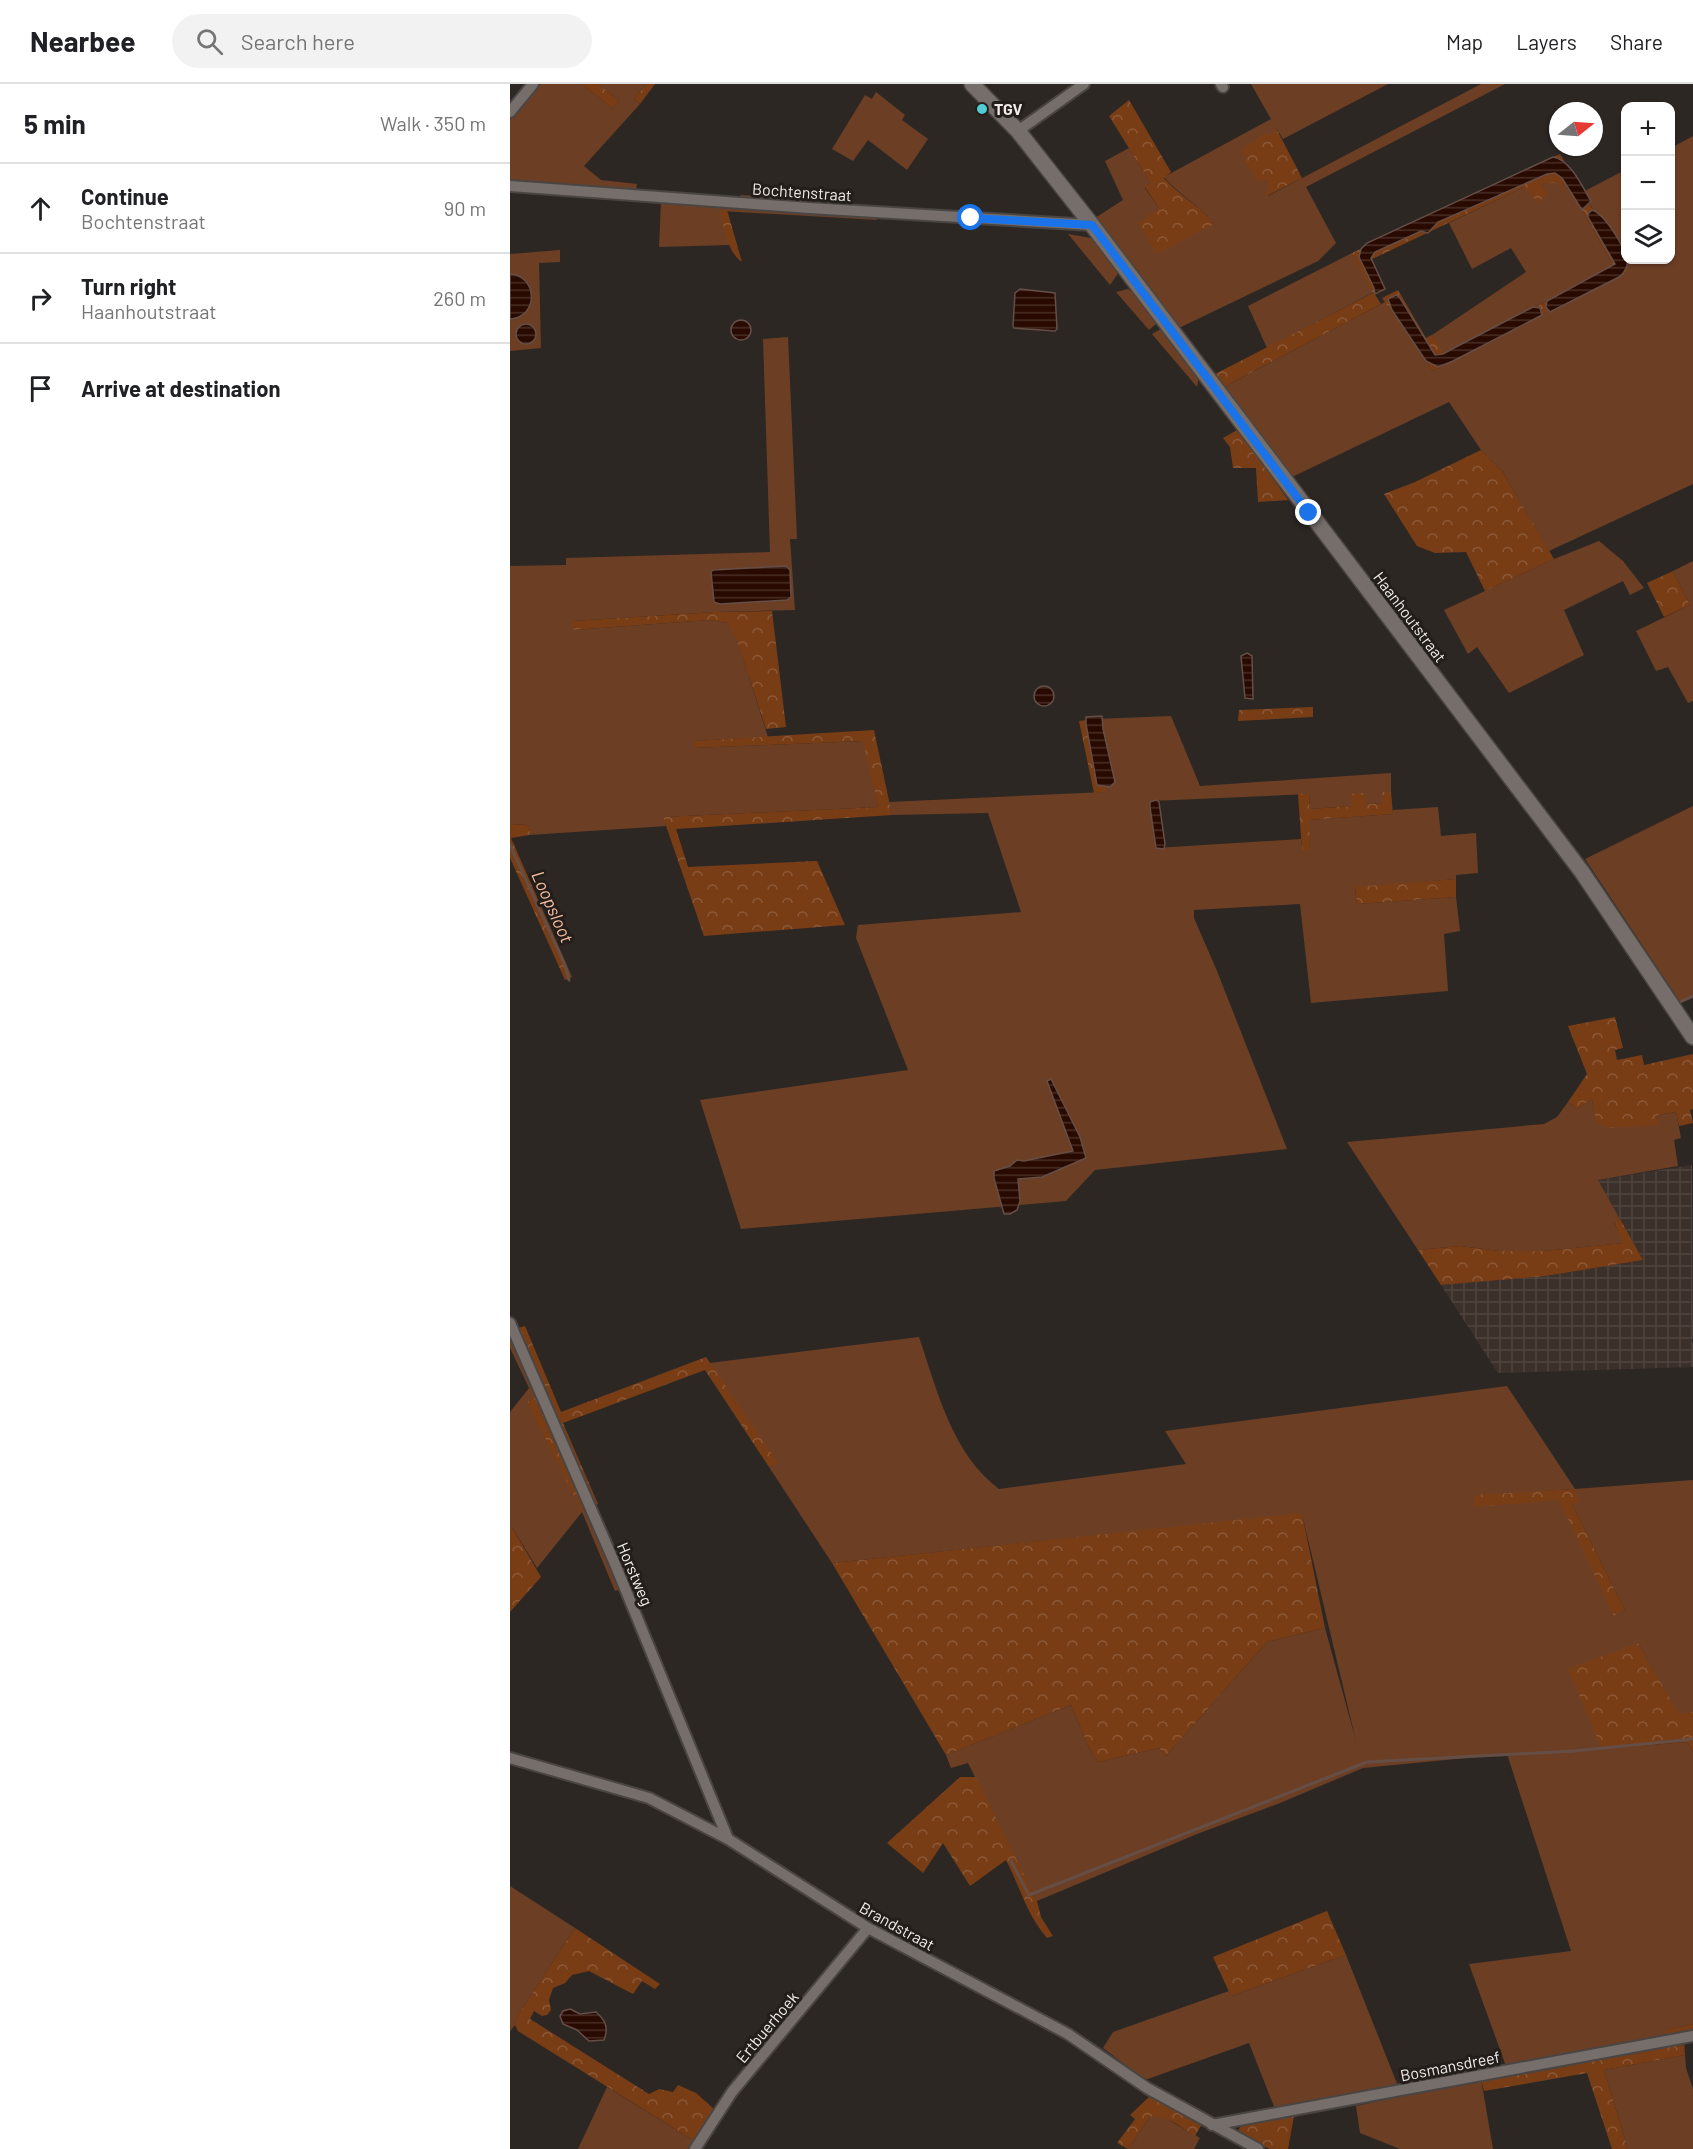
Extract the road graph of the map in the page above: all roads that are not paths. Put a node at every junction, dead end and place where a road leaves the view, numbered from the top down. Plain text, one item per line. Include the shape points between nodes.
1 (533, 84) edge
2 (972, 84) edge
3 (1084, 84) edge
4 (510, 112) edge
5 (1018, 131) junction
6 (510, 186) edge
7 (1092, 225) junction
8 (1693, 1036) edge
9 (510, 1323) edge
10 (510, 1758) edge
11 (728, 1839) junction
12 (868, 1929) junction
13 (1693, 2036) edge
14 (1212, 2125) junction
15 (695, 2149) edge
16 (1258, 2149) edge

1 - 4 street
2 - 5 street, Haanhoutstraat
3 - 5 street
5 - 7 street, Haanhoutstraat
6 - 7 street, Bochtenstraat
7 - 8 street, Haanhoutstraat via 1582,872
9 - 11 street, Horstweg
10 - 11 street, Brandstraat via 649,1798
11 - 12 street, Brandstraat
12 - 14 street, Brandstraat via 1068,2034 1147,2088
12 - 15 street, Ertbuerhoek via 732,2092
13 - 14 street, Bosmansdreef
14 - 16 street, Brandstraat

